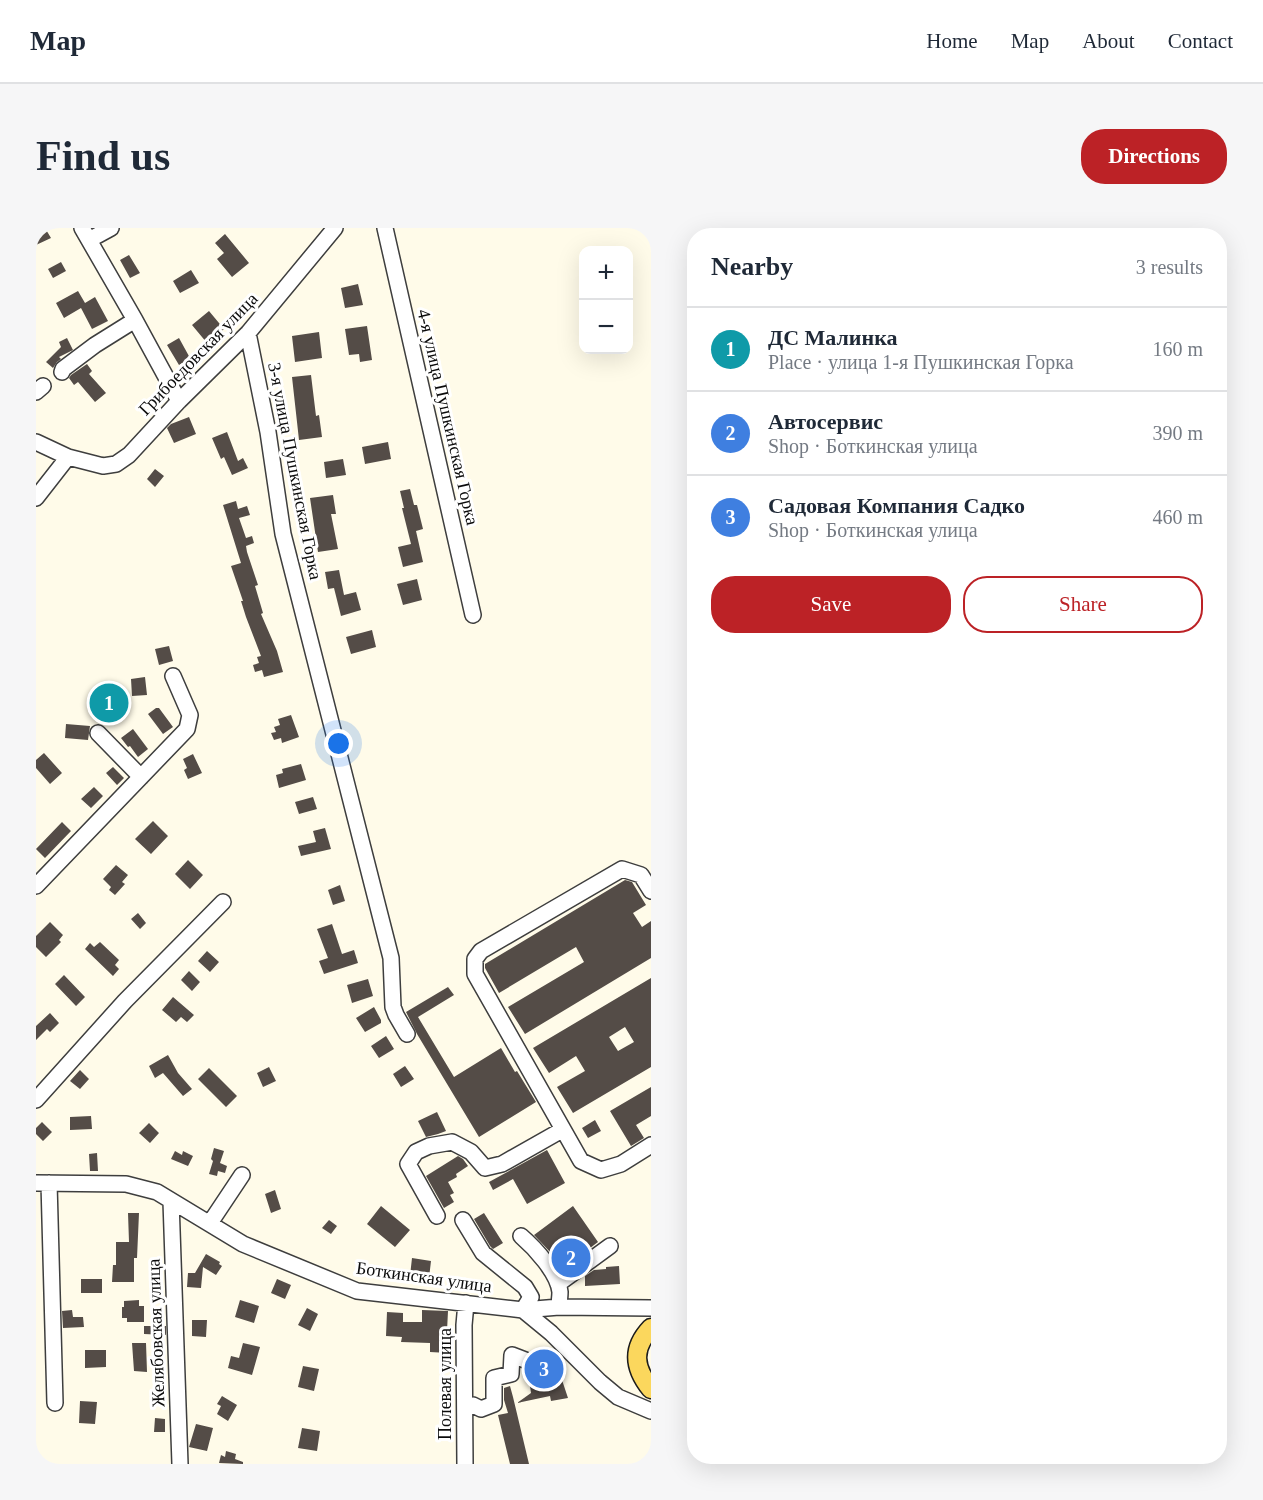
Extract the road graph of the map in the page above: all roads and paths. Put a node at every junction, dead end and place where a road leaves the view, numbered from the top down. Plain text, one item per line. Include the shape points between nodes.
1 (111, 228) edge
2 (335, 228) edge
3 (385, 228) edge
4 (85, 234) edge
5 (135, 320) junction
6 (248, 333) junction
7 (62, 372) dead end
8 (179, 401) junction
9 (36, 441) edge
10 (68, 458) junction
11 (36, 498) edge
12 (474, 615) dead end
13 (173, 676) dead end
14 (98, 733) dead end
15 (141, 777) junction
16 (36, 886) edge
17 (651, 891) edge
18 (222, 902) dead end
19 (407, 1034) dead end
20 (36, 1100) edge
21 (562, 1130) junction
22 (651, 1145) edge
23 (242, 1174) dead end
24 (43, 1183) edge
25 (171, 1201) junction
26 (437, 1215) dead end
27 (463, 1220) dead end
28 (210, 1223) junction
29 (521, 1236) dead end
30 (610, 1245) dead end
31 (558, 1284) junction
32 (466, 1303) junction
33 (559, 1307) junction
34 (651, 1308) edge
35 (523, 1310) junction
36 (651, 1328) edge
37 (525, 1360) dead end
38 (651, 1389) edge
39 (55, 1403) dead end
40 (465, 1408) junction
41 (651, 1411) edge
42 (180, 1464) edge
43 (465, 1464) edge

1 - 4 street
2 - 6 street, Грибоедовская улица
3 - 12 street, 4-я улица Пушкинская Горка
4 - 5 street
5 - 7 street
5 - 8 street
6 - 8 street, Грибоедовская улица
6 - 19 street, 3-я улица Пушкинская Горка via 283,534 391,958 393,1007
8 - 10 street, Грибоедовская улица via 116,464 103,466
9 - 10 street
10 - 11 street
13 - 15 street via 190,715 187,729
14 - 15 street
15 - 16 street
17 - 21 street via 641,875 622,869 481,951 475,959 475,974
18 - 20 street
21 - 22 street via 581,1161 601,1170 621,1164
21 - 26 street via 502,1164 485,1168 471,1152 452,1142 416,1152 408,1164
23 - 28 street
24 - 25 street, Боткинская улица via 126,1184 157,1192
24 - 39 street
25 - 28 street, Боткинская улица
25 - 42 street, Желябовская улица
27 - 35 street via 483,1253 525,1287 531,1297
28 - 32 street, Боткинская улица via 243,1244 357,1291
29 - 31 street via 544,1260
30 - 31 street
31 - 33 street
32 - 35 street, Боткинская улица
32 - 40 street, Полевая улица
33 - 34 street, Боткинская улица
33 - 35 street, Боткинская улица
35 - 41 street via 618,1397
36 - 38 main road via 638,1350 637,1364
37 - 40 street via 512,1355 511,1374 494,1378 494,1404 481,1409 473,1405
40 - 43 street, Полевая улица

